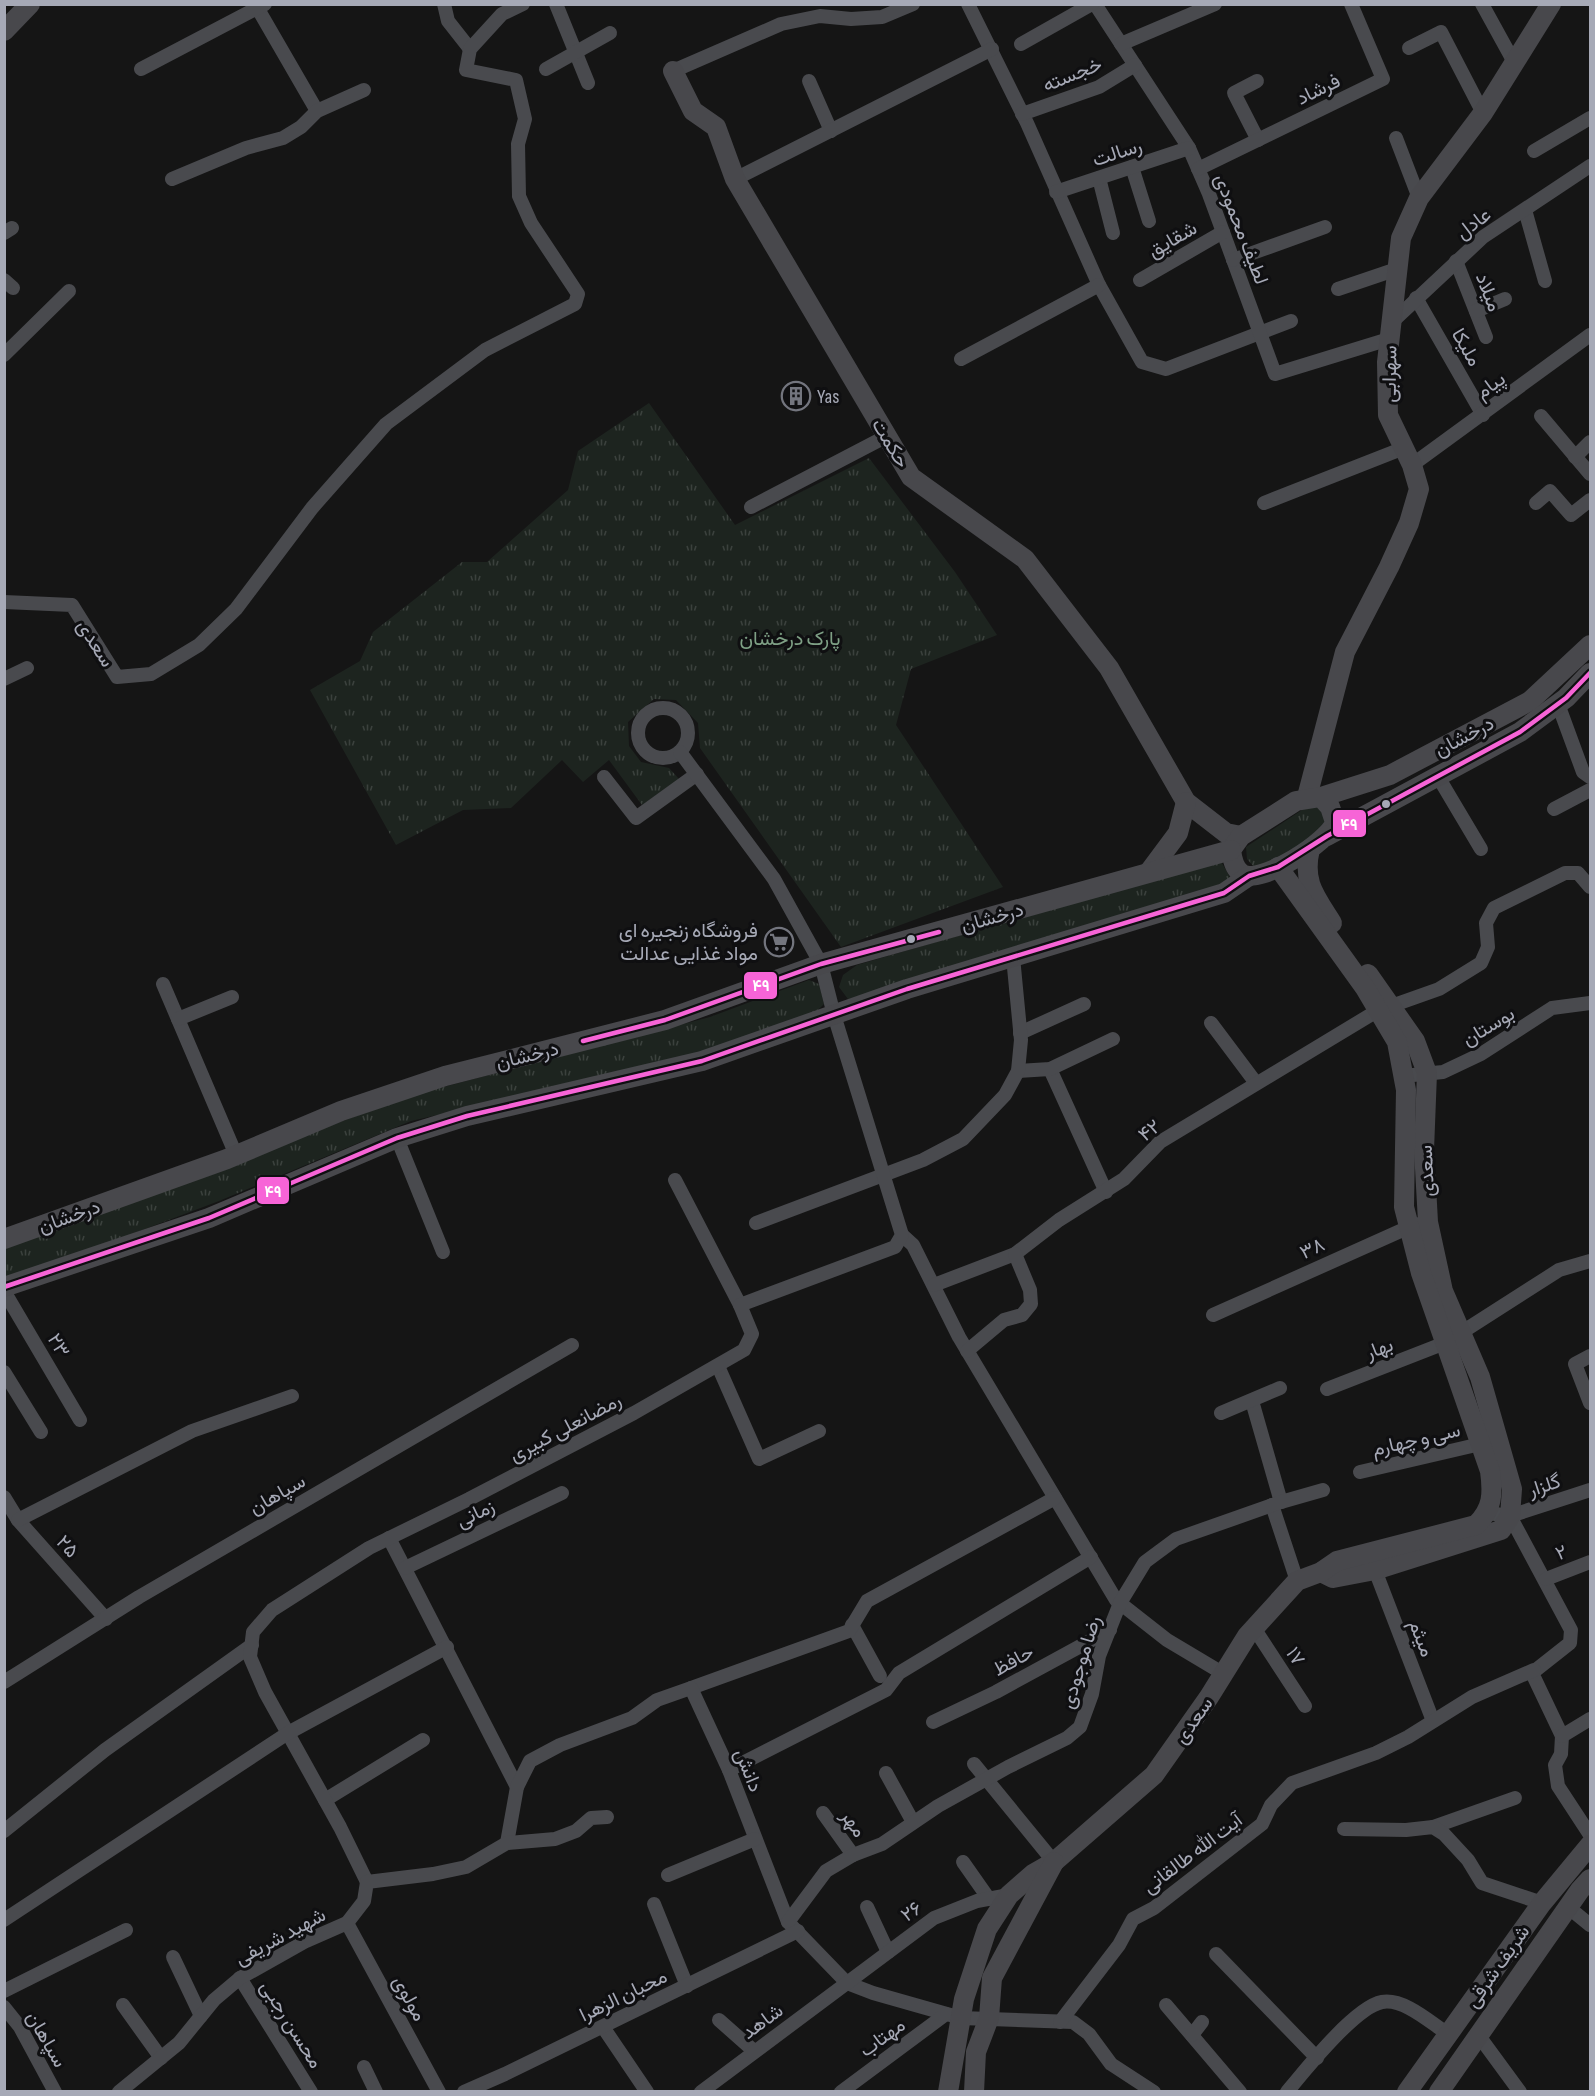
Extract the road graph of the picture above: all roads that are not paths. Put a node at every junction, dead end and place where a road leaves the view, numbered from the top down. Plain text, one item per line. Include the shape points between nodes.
1 (30, 4) edge
2 (444, 4) edge
3 (523, 4) edge
4 (556, 4) edge
5 (913, 4) edge
6 (968, 4) edge
7 (1094, 4) edge
8 (1215, 4) edge
9 (1351, 4) edge
10 (1482, 4) edge
11 (1551, 4) edge
12 (262, 7) edge
13 (4, 31) edge
14 (610, 33) dead end
15 (1021, 44) dead end
16 (1121, 44) junction
17 (1409, 48) dead end
18 (470, 49) junction
19 (992, 50) junction
20 (575, 52) junction
21 (1515, 64) junction
22 (1135, 65) junction
23 (141, 69) dead end
24 (546, 69) dead end
25 (674, 71) joint
26 (809, 81) dead end
27 (1257, 81) dead end
28 (588, 83) dead end
29 (364, 90) dead end
30 (317, 111) junction
31 (1483, 113) junction
32 (1023, 114) junction
33 (1590, 118) edge
34 (831, 131) junction
35 (1396, 138) dead end
36 (1258, 140) junction
37 (1189, 148) junction
38 (1534, 151) dead end
39 (1590, 166) edge
40 (1132, 167) junction
41 (1198, 169) junction
42 (1099, 178) junction
43 (172, 179) dead end
44 (735, 179) junction
45 (1056, 192) junction
46 (1419, 198) junction
47 (1525, 210) junction
48 (1149, 220) dead end
49 (1325, 226) dead end
50 (1223, 232) junction
51 (1113, 233) dead end
52 (1233, 260) junction
53 (1456, 261) junction
54 (1396, 269) junction
55 (1140, 280) dead end
56 (1545, 281) dead end
57 (1099, 285) junction
58 (1338, 290) dead end
59 (69, 291) dead end
60 (1416, 298) junction
61 (1505, 299) dead end
62 (1476, 311) junction
63 (1291, 321) dead end
64 (1390, 331) junction
65 (1260, 332) junction
66 (1590, 335) edge
67 (1486, 337) dead end
68 (4, 355) edge
69 (961, 359) dead end
70 (1483, 414) junction
71 (1541, 416) dead end
72 (887, 436) junction
73 (1590, 442) edge
74 (1408, 456) junction
75 (1575, 457) junction
76 (1590, 474) edge
77 (1590, 500) edge
78 (1264, 503) dead end
79 (1536, 503) dead end
80 (750, 507) dead end
81 (4, 602) edge
82 (1590, 645) edge
83 (27, 668) dead end
84 (4, 679) edge
85 (1589, 680) edge
86 (1558, 704) junction
87 (680, 752) dead end
88 (697, 774) junction
89 (1437, 775) junction
90 (604, 777) dead end
91 (1590, 777) edge
92 (1590, 790) edge
93 (1314, 797) junction
94 (1186, 802) junction
95 (1554, 809) dead end
96 (1327, 836) junction
97 (1236, 843) junction
98 (1310, 849) junction
99 (1481, 849) dead end
100 (1278, 867) junction
101 (1149, 872) junction
102 (1250, 876) junction
103 (1590, 887) edge
104 (1014, 957) junction
105 (821, 964) junction
106 (163, 984) dead end
107 (232, 997) dead end
108 (1590, 1003) edge
109 (1083, 1004) dead end
110 (1384, 1008) junction
111 (834, 1015) junction
112 (178, 1019) junction
113 (1211, 1023) dead end
114 (1020, 1033) junction
115 (1113, 1039) dead end
116 (1050, 1069) junction
117 (1018, 1071) junction
118 (1427, 1073) junction
119 (1403, 1076) junction
120 (1256, 1083) junction
121 (397, 1138) junction
122 (236, 1155) junction
123 (883, 1175) junction
124 (675, 1180) dead end
125 (1106, 1192) junction
126 (756, 1223) dead end
127 (1419, 1224) junction
128 (902, 1235) junction
129 (4, 1239) edge
130 (443, 1252) dead end
131 (1015, 1254) junction
132 (1590, 1261) edge
133 (934, 1286) junction
134 (4, 1289) edge
135 (740, 1305) junction
136 (1213, 1315) dead end
137 (1453, 1339) junction
138 (572, 1345) dead end
139 (967, 1351) junction
140 (1590, 1356) edge
141 (718, 1366) junction
142 (4, 1372) edge
143 (1280, 1388) dead end
144 (1327, 1389) dead end
145 (292, 1396) dead end
146 (1252, 1401) junction
147 (1590, 1403) edge
148 (1221, 1413) dead end
149 (80, 1420) dead end
150 (819, 1431) dead end
151 (41, 1432) dead end
152 (1490, 1442) junction
153 (1360, 1473) dead end
154 (1323, 1490) dead end
155 (1590, 1490) edge
156 (562, 1493) dead end
157 (4, 1497) edge
158 (1055, 1498) junction
159 (1277, 1503) junction
160 (1488, 1513) junction
161 (1510, 1516) junction
162 (18, 1520) junction
163 (389, 1538) junction
164 (1091, 1557) junction
165 (1590, 1562) edge
166 (405, 1568) junction
167 (1375, 1570) junction
168 (1322, 1572) junction
169 (1546, 1579) junction
170 (1297, 1581) junction
171 (1120, 1603) junction
172 (106, 1619) junction
173 (852, 1625) junction
174 (1254, 1628) junction
175 (1110, 1630) junction
176 (252, 1645) junction
177 (447, 1647) junction
178 (1534, 1670) junction
179 (1224, 1674) junction
180 (880, 1676) dead end
181 (5, 1681) edge
182 (691, 1688) junction
183 (1305, 1706) dead end
184 (1590, 1719) edge
185 (1433, 1721) junction
186 (933, 1722) dead end
187 (288, 1733) junction
188 (1562, 1736) junction
189 (423, 1740) dead end
190 (974, 1764) dead end
191 (729, 1770) junction
192 (886, 1773) dead end
193 (985, 1779) junction
194 (517, 1787) junction
195 (1515, 1798) dead end
196 (326, 1800) junction
197 (823, 1813) dead end
198 (607, 1817) dead end
199 (914, 1822) junction
200 (1433, 1827) junction
201 (1344, 1829) dead end
202 (4, 1831) edge
203 (1590, 1835) edge
204 (755, 1839) junction
205 (507, 1843) junction
206 (1590, 1845) edge
207 (852, 1855) junction
208 (963, 1862) dead end
209 (1054, 1862) junction
210 (668, 1875) dead end
211 (1590, 1880) edge
212 (367, 1882) junction
213 (1009, 1895) junction
214 (989, 1899) junction
215 (1542, 1903) junction
216 (654, 1904) dead end
217 (867, 1907) dead end
218 (1568, 1907) junction
219 (4, 1920) edge
220 (347, 1923) junction
221 (1590, 1925) edge
222 (793, 1926) junction
223 (126, 1930) dead end
224 (888, 1952) junction
225 (1216, 1954) dead end
226 (173, 1957) dead end
227 (240, 1978) junction
228 (847, 1983) junction
229 (687, 1986) junction
230 (4, 1991) edge
231 (123, 2006) dead end
232 (1166, 2006) dead end
233 (4, 2007) edge
234 (201, 2016) junction
235 (954, 2016) junction
236 (988, 2018) junction
237 (719, 2020) dead end
238 (1060, 2022) junction
239 (1202, 2022) dead end
240 (603, 2027) junction
241 (1448, 2034) junction
242 (1192, 2036) junction
243 (1479, 2036) junction
244 (754, 2051) junction
245 (161, 2058) junction
246 (1317, 2058) junction
247 (364, 2067) dead end
248 (55, 2091) edge
249 (119, 2091) edge
250 (311, 2091) edge
251 (376, 2091) edge
252 (439, 2091) edge
253 (464, 2091) edge
254 (647, 2091) edge
255 (701, 2091) edge
256 (841, 2091) edge
257 (948, 2091) edge
258 (974, 2091) edge
259 (1153, 2091) edge
260 (1240, 2091) edge
261 (1287, 2091) edge
262 (1407, 2091) edge
263 (1439, 2091) edge
264 (1520, 2091) edge

1 - 13 street
2 - 18 street via 448,21
3 - 18 street via 502,14
4 - 20 street
5 - 25 street via 882,17 820,16 781,24
6 - 19 street
7 - 15 street
7 - 16 street, لطیف محمودی
8 - 16 street
9 - 36 street, فرشاد via 1383,79
10 - 21 street
11 - 21 street, سهرابی
12 - 23 street
12 - 30 street
14 - 20 street
16 - 22 street, لطیف محمودی
17 - 31 street via 1441,32
18 - 81 street, سعدی via 466,70 516,80 525,119 518,144 519,196 531,223 578,294 575,304 485,351 386,424 312,508 236,609 199,645 152,674 117,677 72,605
19 - 32 street
19 - 34 street
20 - 24 street
20 - 28 street
21 - 31 street, سهرابی
22 - 32 street, خجسته via 1099,87
22 - 37 street, لطیف محمودی
25 - 44 street, حکمت via 693,111 716,127
26 - 34 street
27 - 36 street via 1234,93
29 - 30 street
30 - 43 street via 283,138 246,148
31 - 46 street, سهرابی
32 - 45 street
33 - 38 street
34 - 44 street
35 - 46 street
36 - 41 street, فرشاد
37 - 40 street, رسالت
37 - 41 street, لطیف محمودی
39 - 47 street, عادل
40 - 42 street, رسالت
40 - 48 street
41 - 50 street, لطیف محمودی
42 - 45 street, رسالت
42 - 51 street
44 - 72 street, حکمت
45 - 57 street
46 - 54 street, سهرابی via 1401,238
47 - 53 street, عادل via 1483,237
47 - 56 street
49 - 52 street
50 - 52 street, لطیف محمودی
50 - 55 street, شقایق
52 - 65 street, لطیف محمودی
53 - 60 street, عادل
53 - 62 street, میلاد
54 - 58 street
54 - 64 street, سهرابی
57 - 65 street via 1142,362 1166,369
57 - 69 street
59 - 68 street
60 - 64 street, عادل
60 - 70 street, ملیکا
61 - 62 street
62 - 67 street, میلاد
63 - 65 street
64 - 65 street, لطیف محمودی via 1275,374
64 - 74 street, سهرابی via 1388,415
66 - 70 street, پیام
70 - 74 street, پیام
71 - 75 street
72 - 80 street
72 - 94 street, حکمت via 911,477 1025,559 1109,668
73 - 75 street
74 - 78 street, پیام
74 - 93 street, سهرابی via 1419,489 1409,523 1345,652
75 - 76 street
77 - 79 street via 1571,515 1550,491
82 - 93 street, درخشان via 1530,701 1390,775
83 - 84 street
85 - 86 street, درخشان
86 - 89 street, درخشان via 1520,732
86 - 91 street via 1583,772
87 - 88 street
88 - 90 street via 636,818
88 - 105 street via 774,879
89 - 96 street, درخشان
89 - 99 street
92 - 95 street
93 - 96 street via 1330,807 1335,822
93 - 97 street, درخشان via 1266,818
94 - 97 street
94 - 101 street via 1178,834
96 - 98 street, درخشان
97 - 101 street, درخشان
97 - 102 street via 1235,867
98 - 100 street, درخشان
98 - 110 street, سعدی via 1305,870 1317,899
100 - 102 street, درخشان
100 - 110 street, سعدی via 1365,988
101 - 105 street, درخشان
102 - 104 street via 1224,893
103 - 110 street, ۴۲ via 1578,873 1564,873 1494,908 1486,923 1488,947 1481,963 1439,989
104 - 111 street
104 - 114 street
105 - 111 street
105 - 122 street, درخشان via 665,1020 446,1076 341,1111
106 - 112 street
107 - 112 street
108 - 118 street, بوستان via 1552,1008 1481,1054 1443,1072
109 - 114 street
110 - 118 street, سعدی via 1415,1041
110 - 119 street, سعدی via 1397,1042
110 - 120 street, ۴۲
111 - 121 street via 702,1061 467,1116
111 - 123 street
112 - 122 street
113 - 120 street
114 - 117 street
115 - 116 street
116 - 117 street
116 - 125 street
117 - 123 street via 1005,1095 963,1138 923,1160
118 - 119 street, بوستان
118 - 127 street, سعدی
119 - 127 street, سعدی via 1404,1207
120 - 125 street, ۴۲ via 1160,1142
121 - 130 street
121 - 134 street via 209,1218
122 - 129 street, درخشان
123 - 126 street
123 - 128 street
124 - 135 street, رمضانعلی کبیری
125 - 131 street, ۴۲ via 1059,1220
127 - 136 street, ۳۸
127 - 137 street, سعدی via 1443,1291
128 - 133 street via 913,1245
128 - 135 street via 895,1247
131 - 133 street, ۴۲
131 - 139 street via 1030,1290 1031,1304 1022,1315 1004,1320
132 - 137 street, بهار via 1558,1270
133 - 139 street
134 - 149 street, ۲۳
135 - 141 street, رمضانعلی کبیری via 752,1335 744,1350
137 - 144 street, بهار
137 - 152 street, سعدی via 1480,1377
138 - 172 street, سپاهان
139 - 158 street
140 - 147 street via 1575,1364
141 - 150 street via 759,1459
141 - 163 street, رمضانعلی کبیری
142 - 151 street
143 - 146 street
145 - 162 street via 192,1431
146 - 148 street
146 - 159 street
152 - 153 street, سی و چهارم
152 - 160 street, سعدی via 1492,1491
152 - 161 street, سعدی via 1512,1489
154 - 159 street, رضا موجودی
155 - 161 street, گلزار
156 - 166 street, زمانی
157 - 162 street, ۲۵
158 - 164 street
158 - 173 street via 867,1601
159 - 170 street
159 - 171 street, رضا موجودی via 1176,1539 1145,1562
160 - 161 street
160 - 168 street, سعدی via 1476,1524 1337,1561
161 - 167 street, سعدی via 1501,1530
161 - 169 street, آیت الله طالقانی
162 - 172 street, ۲۵
163 - 166 street
163 - 176 street, رمضانعلی کبیری via 272,1610 253,1632
164 - 171 street
164 - 191 street via 899,1673 886,1690
165 - 169 street, ۲
166 - 177 street
167 - 168 street, سعدی via 1333,1578
167 - 185 street, میثم
168 - 170 street, سعدی
169 - 178 street, آیت الله طالقانی via 1571,1630 1570,1643
170 - 174 street, سعدی
171 - 175 street, رضا موجودی
171 - 179 street via 1167,1640
172 - 181 street, سپاهان
173 - 180 street
173 - 182 street via 849,1631
174 - 179 street, سعدی
174 - 183 street, ۱۷
175 - 186 street, حافظ
175 - 193 street, رضا موجودی via 1080,1727 1067,1738
176 - 187 street via 250,1657
176 - 202 street via 105,1750
177 - 187 street
177 - 194 street
178 - 185 street, آیت الله طالقانی via 1472,1697
178 - 188 street via 1532,1673
179 - 209 street, سعدی via 1154,1775
182 - 191 street, دانش
182 - 194 street via 657,1700 632,1718 560,1745 530,1761
184 - 188 street
185 - 238 street, آیت الله طالقانی via 1376,1753 1292,1784 1270,1805 1262,1824 1154,1908 1133,1919 1119,1945
187 - 196 street
187 - 219 street
188 - 203 street via 1561,1754 1555,1766 1558,1786
189 - 196 street
190 - 193 street
191 - 204 street, دانش
192 - 199 street
193 - 199 street, رضا موجودی
193 - 209 street
194 - 205 street
195 - 200 street
196 - 212 street
197 - 207 street, مهر
198 - 205 street via 591,1818 576,1831 555,1839
199 - 207 street, رضا موجودی via 882,1844
200 - 201 street
200 - 215 street via 1468,1860 1482,1883
204 - 210 street
204 - 222 street, دانش
205 - 212 street via 466,1867
206 - 215 street, شریف شرقی
207 - 222 street, رضا موجودی via 826,1871
208 - 214 street
209 - 213 street, سعدی
209 - 236 street, سعدی via 992,1978
211 - 218 street, شریف شرقی
212 - 220 street, شهید شریفی via 364,1901
213 - 214 street, ۲۶
213 - 235 street, سعدی via 987,1929 964,1999
214 - 224 street, ۲۶ via 934,1918
215 - 241 street, شریف شرقی
216 - 229 street
217 - 224 street
218 - 221 street
218 - 243 street, شریف شرقی
220 - 227 street, شهید شریفی
220 - 252 street, مولوی
222 - 228 street, دانش
222 - 229 street, محبان الزهرا
223 - 230 street
224 - 228 street, ۲۶
225 - 246 street
226 - 234 street
227 - 234 street, شهید شریفی
227 - 250 street, محسن رجبی
228 - 235 street, دانش
228 - 244 street, شاهد
229 - 240 street, محبان الزهرا
231 - 245 street
232 - 242 street
233 - 248 street, سپاهان via 20,2027
234 - 245 street, شهید شریفی
235 - 236 street, دانش
235 - 256 street, مهتاب
235 - 257 street, سعدی
236 - 238 street
236 - 258 street, سعدی via 976,2052
237 - 244 street
238 - 259 street via 1073,2022 1089,2034 1111,2064
239 - 242 street
240 - 253 street, محبان الزهرا
240 - 254 street
241 - 246 street via 1403,2005 1382,2002 1360,2013
241 - 262 street, شریف شرقی
242 - 260 street
243 - 263 street, شریف شرقی
243 - 264 street
244 - 255 street, شاهد
245 - 249 street, شهید شریفی
246 - 261 street
247 - 251 street

